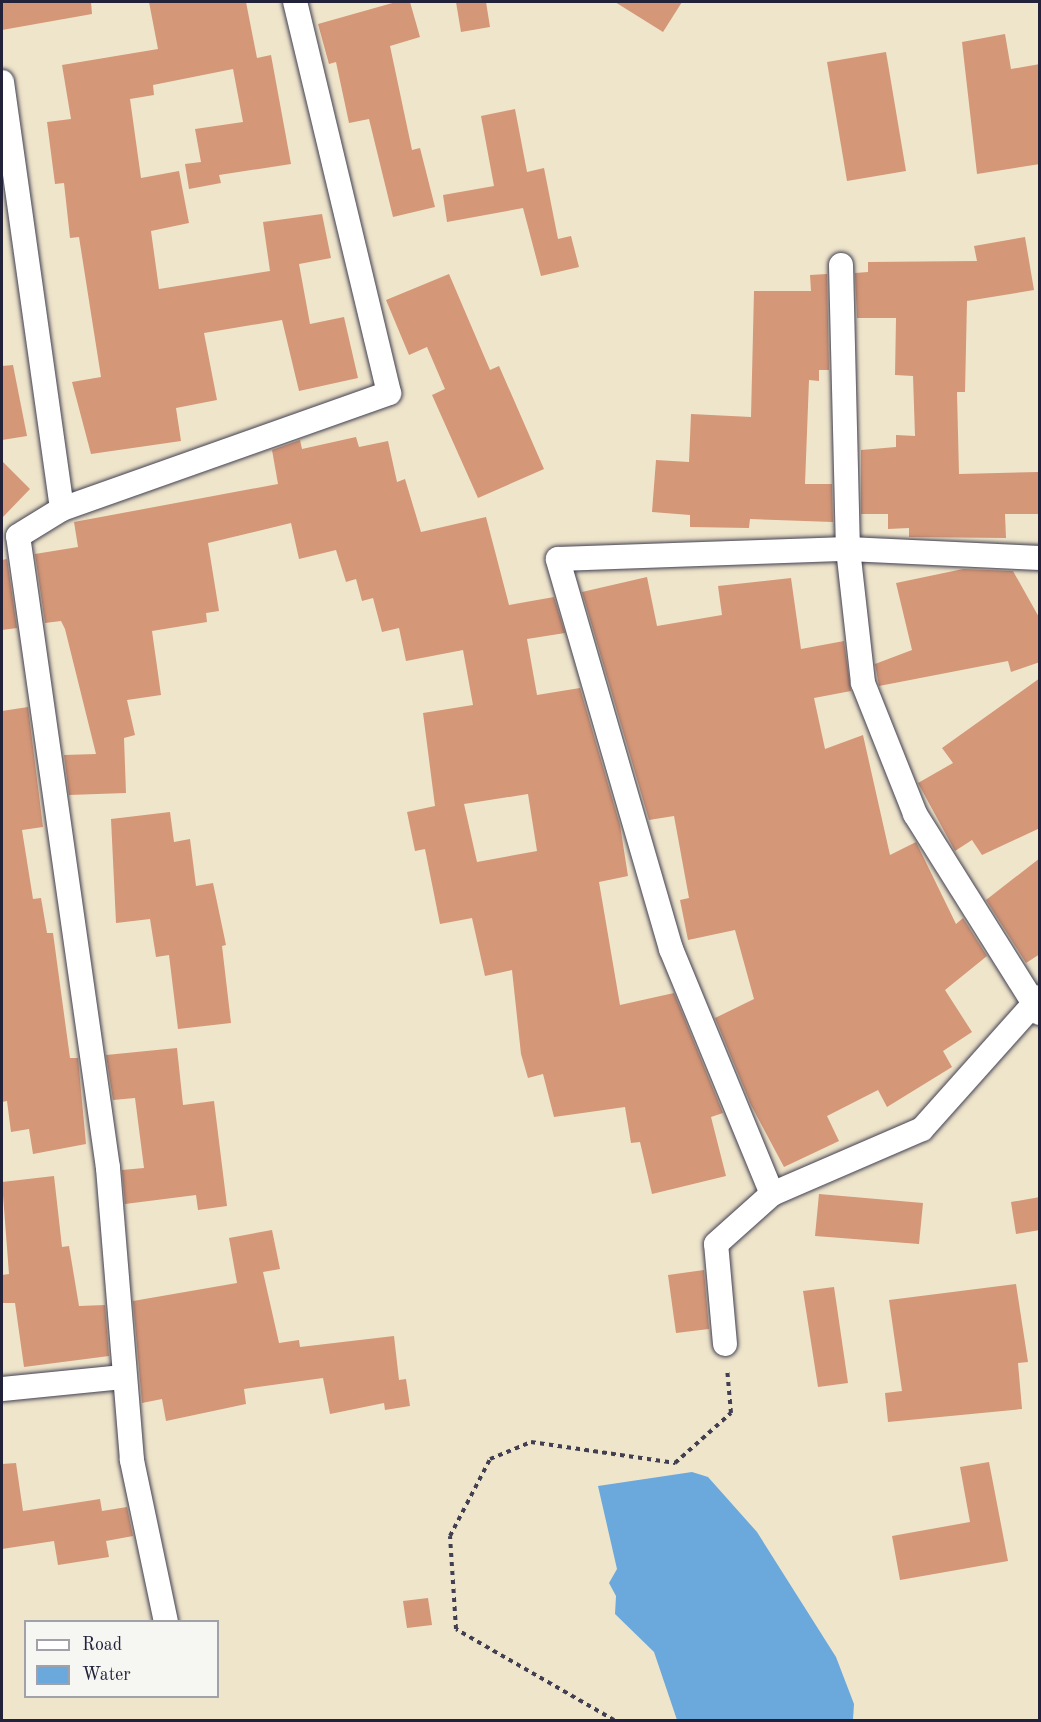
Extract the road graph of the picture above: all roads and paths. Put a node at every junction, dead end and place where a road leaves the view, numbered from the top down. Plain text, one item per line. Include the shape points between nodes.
1 (295, 2) edge
2 (2, 82) edge
3 (4, 107) edge
4 (841, 265) dead end
5 (62, 509) junction
6 (10, 538) edge
7 (848, 549) junction
8 (1040, 558) edge
9 (1037, 1005) edge
10 (772, 1194) junction
11 (726, 1344) joint
12 (123, 1377) junction
13 (2, 1389) edge
14 (166, 1620) edge
15 (614, 1720) edge

1 - 5 street via 389,393
2 - 3 street
3 - 5 street
4 - 7 street
5 - 6 street
6 - 12 street via 108,1168
7 - 8 street
7 - 9 street via 863,683 911,804
7 - 10 street via 558,560 671,949
9 - 10 street via 922,1129
10 - 11 street via 716,1244
11 - 15 path via 731,1413 675,1463 531,1442 490,1458 450,1536 456,1629
12 - 13 street
12 - 14 street via 132,1460

